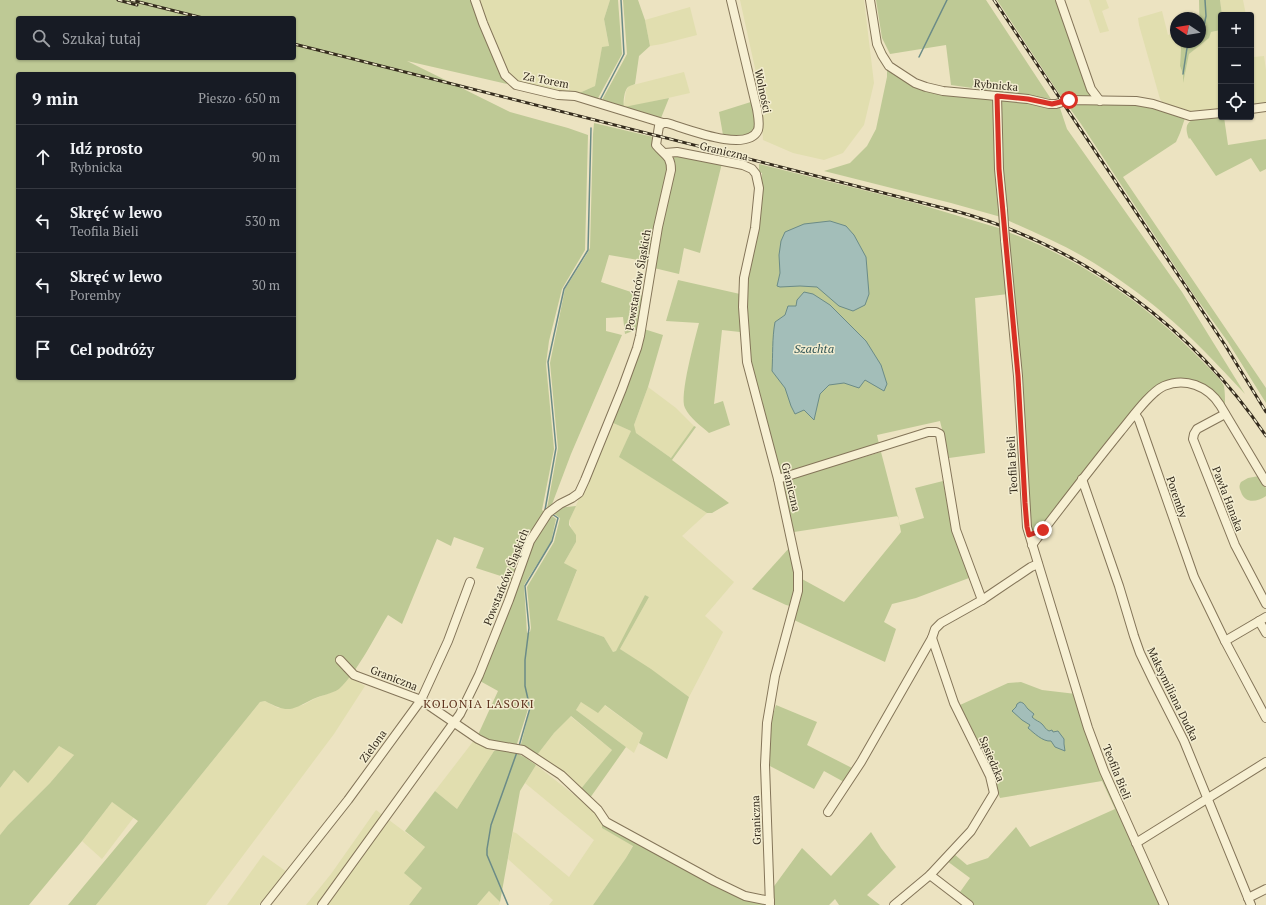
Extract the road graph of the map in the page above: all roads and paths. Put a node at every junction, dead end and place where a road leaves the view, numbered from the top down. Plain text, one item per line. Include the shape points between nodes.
1 (475, 0) edge
2 (731, 0) edge
3 (870, 0) edge
4 (1060, 0) edge
5 (997, 96) junction
6 (1100, 101) junction
7 (1266, 107) edge
8 (1254, 109) edge
9 (1218, 113) edge
10 (661, 124) junction
11 (665, 153) junction
12 (1135, 414) junction
13 (1225, 414) junction
14 (778, 479) junction
15 (1082, 479) junction
16 (1266, 482) edge
17 (1076, 487) junction
18 (1086, 489) junction
19 (1043, 530) junction
20 (1029, 535) junction
21 (1032, 545) junction
22 (1038, 564) junction
23 (470, 582) dead end
24 (982, 600) junction
25 (1266, 604) edge
26 (1263, 619) edge
27 (1266, 633) edge
28 (932, 638) junction
29 (1225, 641) junction
30 (340, 660) dead end
31 (421, 700) junction
32 (1266, 718) edge
33 (454, 723) junction
34 (1266, 762) edge
35 (1207, 799) junction
36 (828, 812) dead end
37 (1136, 843) junction
38 (930, 875) junction
39 (1266, 889) edge
40 (1249, 902) edge
41 (770, 903) edge
42 (265, 905) edge
43 (322, 905) edge
44 (894, 905) edge
45 (969, 905) edge
46 (1164, 905) edge

1 - 10 street, Za Torem via 482,23 505,75 516,85 574,96
2 - 10 street, Wolności via 758,114 756,134 741,140 724,139 672,124
3 - 5 street, Rybnicka via 877,44 889,66 926,87
4 - 6 street via 1091,88
5 - 6 street, Rybnicka via 1052,104 1069,100
5 - 20 street, Teofila Bieli, bridge via 999,169 1018,376
6 - 9 street, Rybnicka via 1146,102 1192,116
7 - 8 street
10 - 11 street, Powstańców Śląskich via 656,145
11 - 14 street, Graniczna via 681,153 743,165 752,170 758,179 755,228 744,278 744,339 749,369
11 - 33 street, Powstańców Śląskich via 669,158 671,170 658,226 640,336 622,389 579,493 548,513 530,541 479,675
12 - 13 street via 1161,388 1184,382 1204,389 1218,401
12 - 15 street
12 - 29 street, Poremby via 1194,577
13 - 16 street
13 - 25 street, Pawła Hanaka via 1197,429 1193,439 1234,545
14 - 24 street via 928,432 940,434 956,530
14 - 41 street, Graniczna via 799,581 775,676 767,723 765,765
15 - 17 street
15 - 18 street, Maksymiliana Dudka
17 - 18 street
17 - 19 street
18 - 35 street, Maksymiliana Dudka via 1140,653 1184,741
19 - 20 street
19 - 21 street
20 - 21 street, Teofila Bieli
21 - 22 street, Teofila Bieli
22 - 24 street
22 - 37 street, Teofila Bieli via 1088,728
23 - 31 street, Zielona via 448,641
24 - 28 street via 941,623 935,629
26 - 27 street
26 - 29 street
28 - 36 street via 862,762
28 - 38 street, Sąsiedzka via 954,703 990,776 994,793 971,830
29 - 32 street, Poremby
30 - 31 street, Graniczna via 354,675
31 - 33 street, Graniczna
31 - 42 street, Zielona via 348,800
33 - 41 street, Graniczna via 488,744 523,750 561,775 598,810 606,822 744,896
33 - 43 street, Powstańców Śląskich
34 - 35 street
35 - 37 street
35 - 40 street, Maksymiliana Dudka
37 - 46 street, Teofila Bieli
38 - 44 street, Sąsiedzka
38 - 45 street
39 - 40 street

